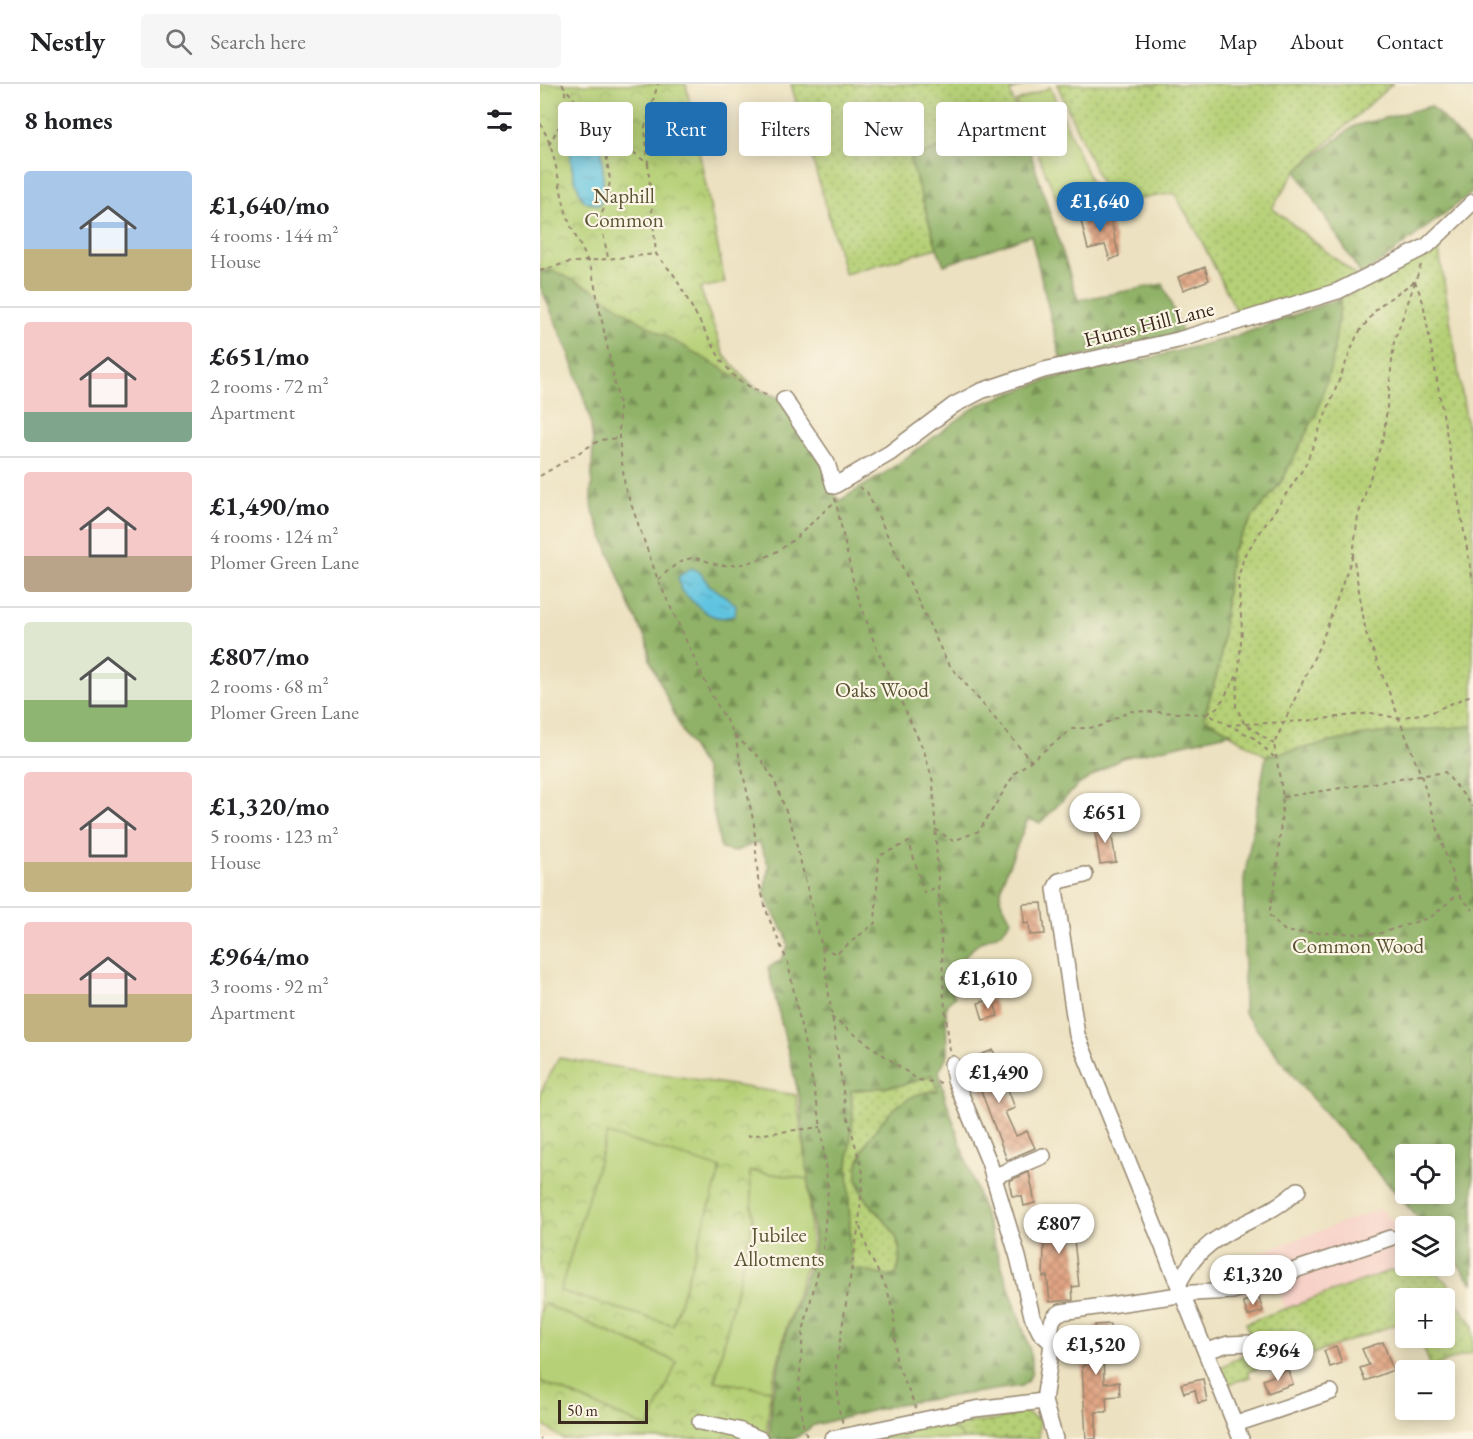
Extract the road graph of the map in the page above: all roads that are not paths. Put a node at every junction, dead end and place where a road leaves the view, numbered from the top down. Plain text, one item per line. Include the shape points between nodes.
1 (1473, 202) edge
2 (784, 399) road end
3 (1085, 875) dead end
4 (952, 1064) road end
5 (1043, 1156) dead end
6 (993, 1177) junction
7 (1298, 1190) dead end
8 (1390, 1238) dead end
9 (1181, 1289) junction
10 (1052, 1343) junction
11 (1252, 1343) dead end
12 (1207, 1351) junction
13 (1331, 1392) dead end
14 (1044, 1401) junction
15 (700, 1422) dead end
16 (1236, 1424) junction
17 (839, 1437) edge
18 (760, 1439) edge
19 (1055, 1439) edge
20 (1241, 1439) edge

1 - 2 street, Hunts Hill Lane via 1427,246 1347,287 1270,314 1178,340 1044,370 981,391 954,405 839,489 827,463
3 - 9 street via 1059,881 1055,889 1077,1035
4 - 6 street
5 - 6 street
6 - 10 street via 1032,1316 1040,1332
7 - 9 street via 1200,1250
8 - 9 street via 1233,1291
9 - 10 street via 1056,1314 1051,1324
9 - 12 street
10 - 14 street
11 - 12 street via 1228,1344
12 - 16 street
13 - 16 street
14 - 17 street
14 - 19 street
15 - 18 street
16 - 20 street

